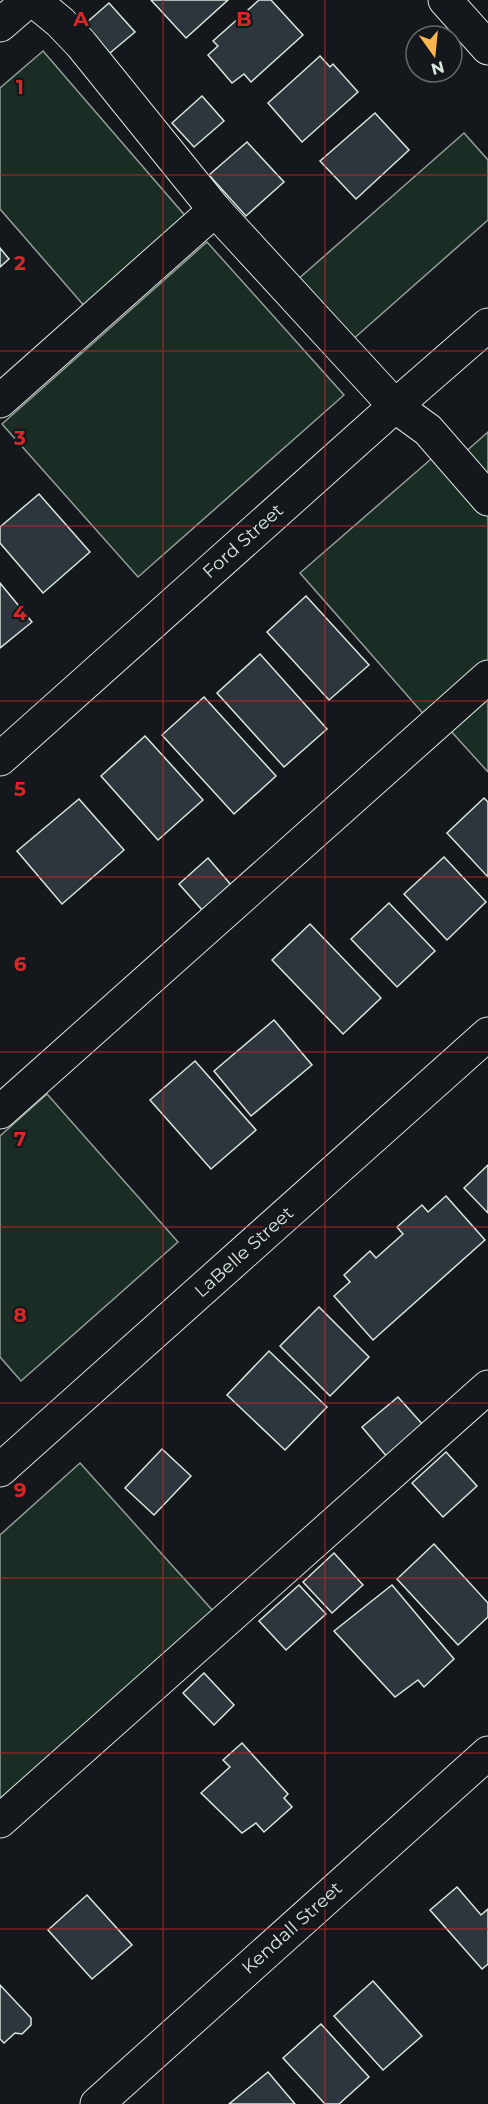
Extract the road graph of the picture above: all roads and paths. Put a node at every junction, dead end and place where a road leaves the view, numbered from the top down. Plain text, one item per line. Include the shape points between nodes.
1 (31, 0) edge
2 (445, 0) edge
3 (0, 25) edge
4 (488, 48) edge
5 (215, 210) junction
6 (488, 326) edge
7 (0, 401) edge
8 (395, 406) junction
9 (488, 499) edge
10 (488, 677) edge
11 (0, 759) edge
12 (488, 1034) edge
13 (0, 1112) edge
14 (488, 1387) edge
15 (0, 1470) edge
16 (488, 1753) edge
17 (0, 1821) edge
18 (97, 2104) edge

1 - 3 street
1 - 5 street via 60,22 81,45
2 - 4 street
5 - 7 street
5 - 8 street
6 - 8 street, Ford Street
8 - 9 street via 428,430
8 - 11 street, Ford Street
10 - 13 street
12 - 15 street, LaBelle Street
14 - 17 street
16 - 18 street, Kendall Street

